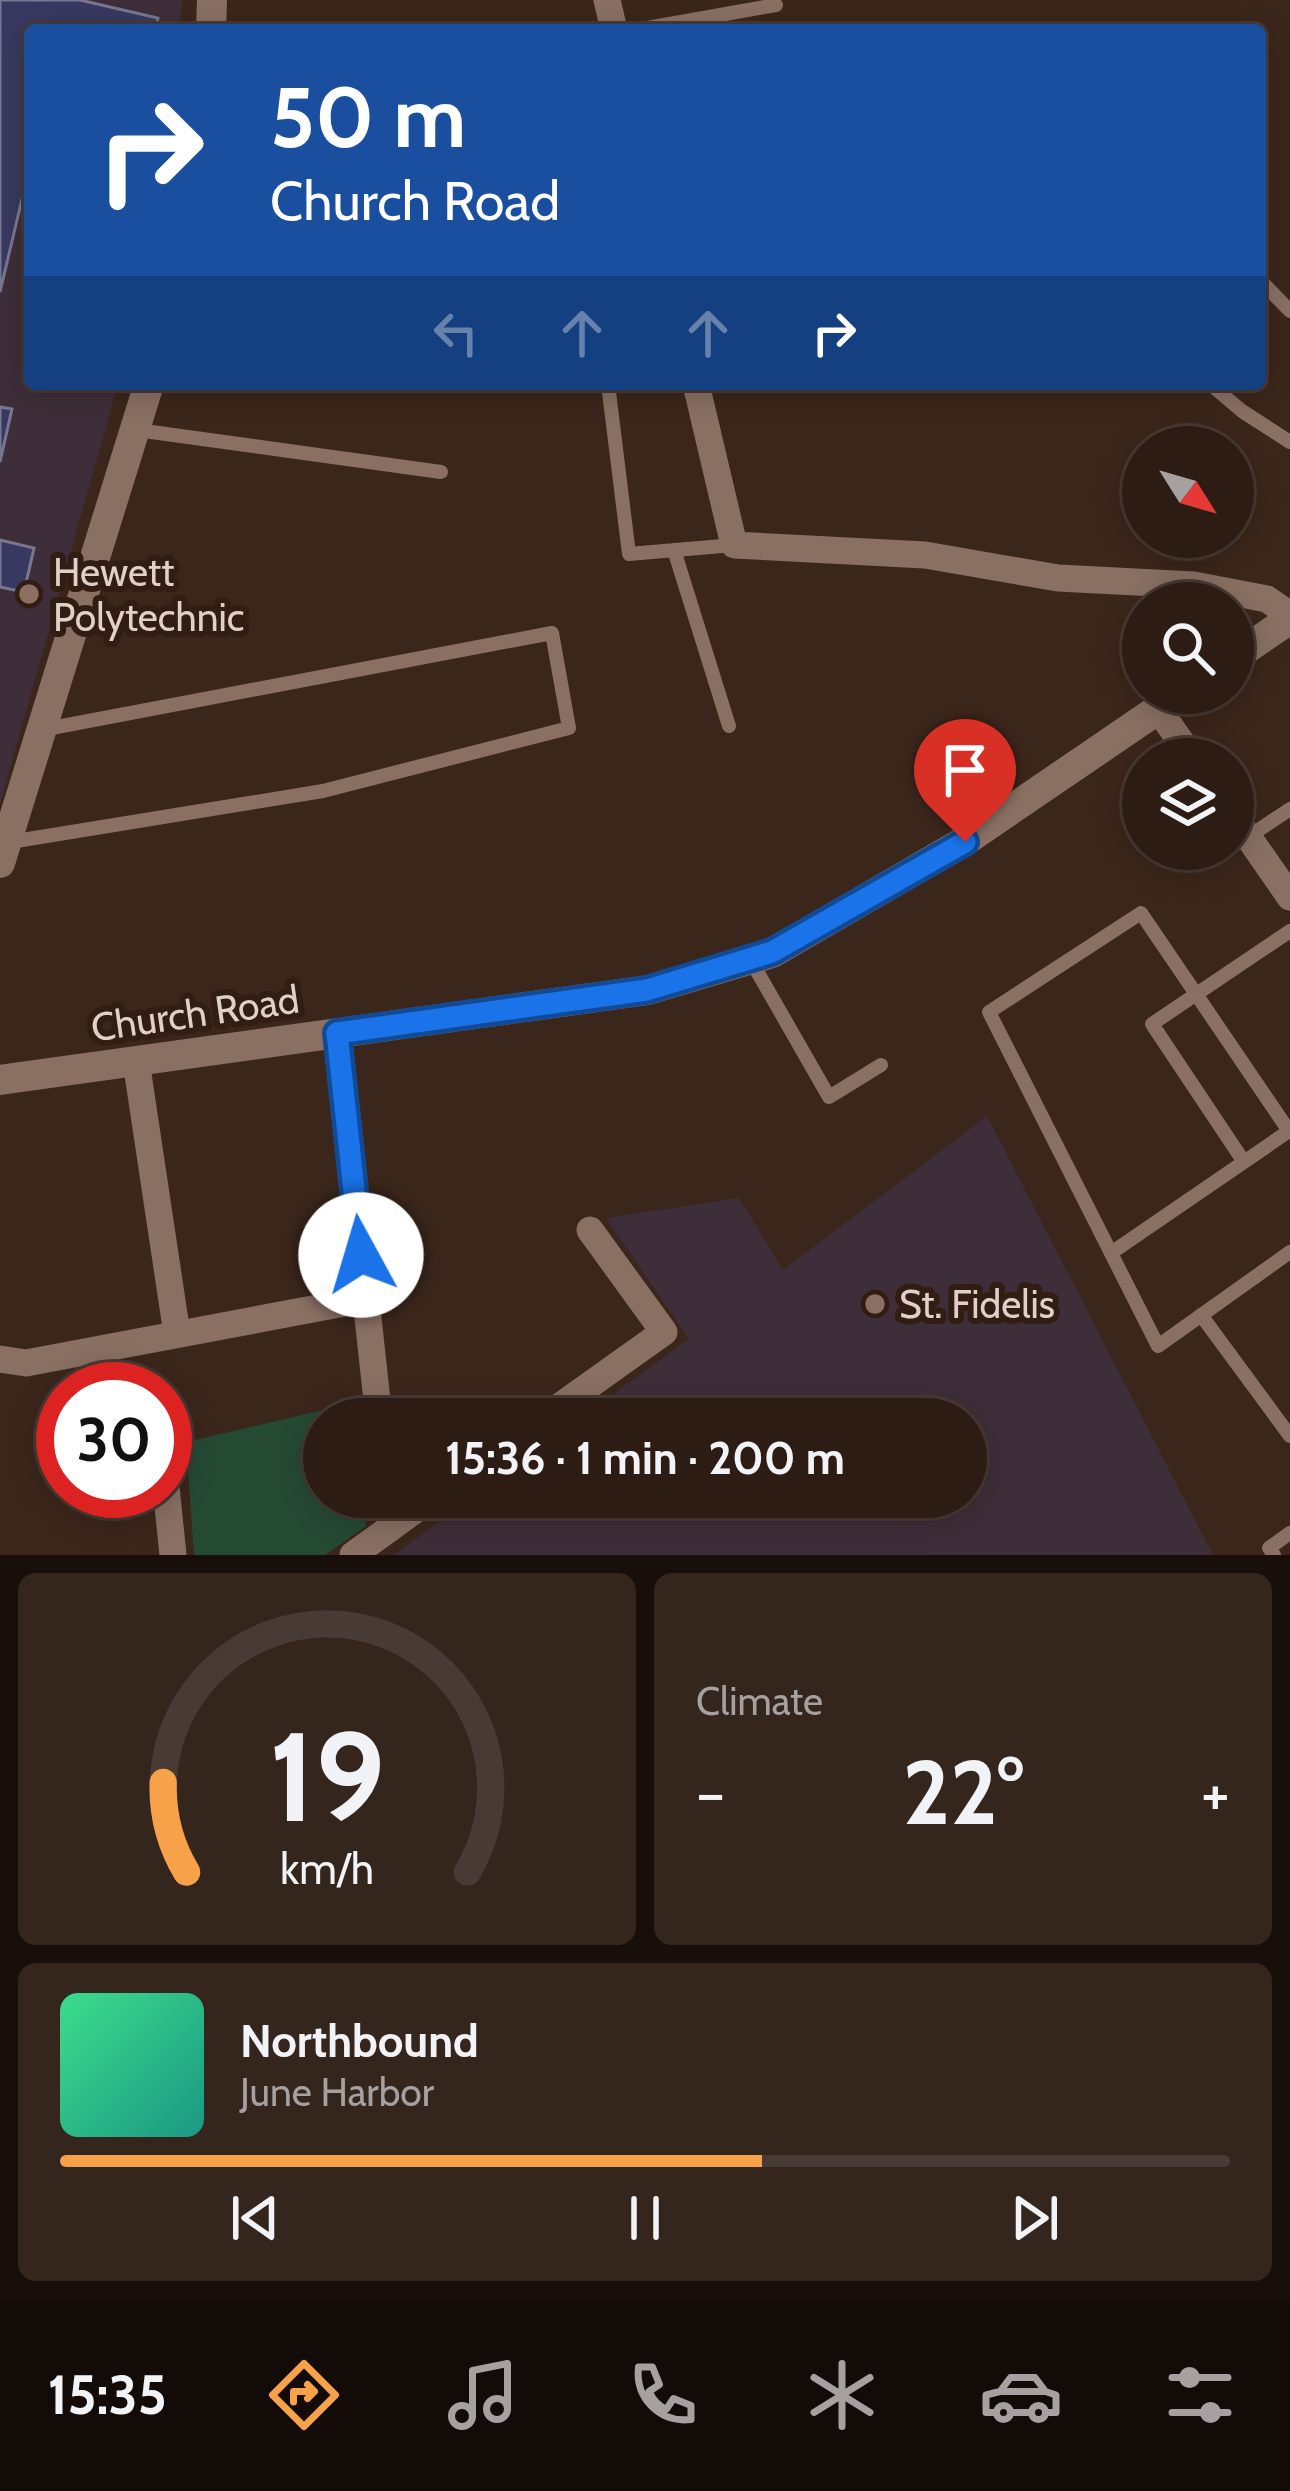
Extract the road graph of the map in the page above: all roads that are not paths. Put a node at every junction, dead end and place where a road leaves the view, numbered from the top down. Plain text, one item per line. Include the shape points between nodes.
1 (776, 5) dead end
2 (670, 24) edge
3 (1266, 286) edge
4 (1290, 311) edge
5 (147, 390) edge
6 (609, 390) edge
7 (697, 390) edge
8 (1217, 390) edge
9 (136, 430) junction
10 (1290, 442) edge
11 (441, 472) dead end
12 (734, 545) junction
13 (674, 550) junction
14 (1290, 617) edge
15 (1254, 643) edge
16 (1151, 714) edge
17 (729, 727) dead end
18 (41, 730) junction
19 (1290, 809) edge
20 (1254, 821) edge
21 (1254, 846) edge
22 (3, 853) edge
23 (1290, 897) edge
24 (1290, 932) edge
25 (750, 959) junction
26 (1196, 994) junction
27 (337, 1033) junction
28 (136, 1061) junction
29 (881, 1065) dead end
30 (0, 1079) edge
31 (1244, 1162) junction
32 (590, 1230) dead end
33 (1111, 1253) junction
34 (1289, 1255) edge
35 (366, 1299) junction
36 (1201, 1315) junction
37 (177, 1334) junction
38 (0, 1358) edge
39 (377, 1398) edge
40 (571, 1398) edge
41 (1290, 1436) edge
42 (169, 1518) edge
43 (390, 1518) edge
44 (405, 1518) edge
45 (391, 1528) junction
46 (1290, 1533) edge
47 (173, 1555) edge
48 (352, 1555) edge
49 (1274, 1555) edge

1 - 2 lane
3 - 4 lane
5 - 9 street
6 - 13 lane via 629,554
7 - 12 street
8 - 10 lane
9 - 11 lane
9 - 18 street
12 - 13 lane
12 - 14 street via 925,555 1058,578 1194,585 1267,599
13 - 17 lane
14 - 15 street
16 - 25 street, Church Road via 965,842
18 - 22 street
18 - 22 lane via 553,633 569,728 323,791
19 - 20 lane
21 - 23 street
24 - 26 lane
25 - 27 street, Church Road via 647,990
25 - 29 lane via 829,1097
26 - 31 lane via 1152,1024
26 - 31 lane via 1289,1131
26 - 33 lane via 1142,913 989,1012
27 - 28 street, Church Road
27 - 35 street
28 - 30 street, Church Road
28 - 37 street
31 - 33 lane
32 - 40 street via 664,1332
33 - 36 lane via 1158,1346
34 - 36 lane
35 - 37 street
35 - 39 street
36 - 41 lane
37 - 38 street via 26,1363
42 - 47 street
43 - 45 street
44 - 45 street
45 - 48 street
46 - 49 lane via 1269,1548

